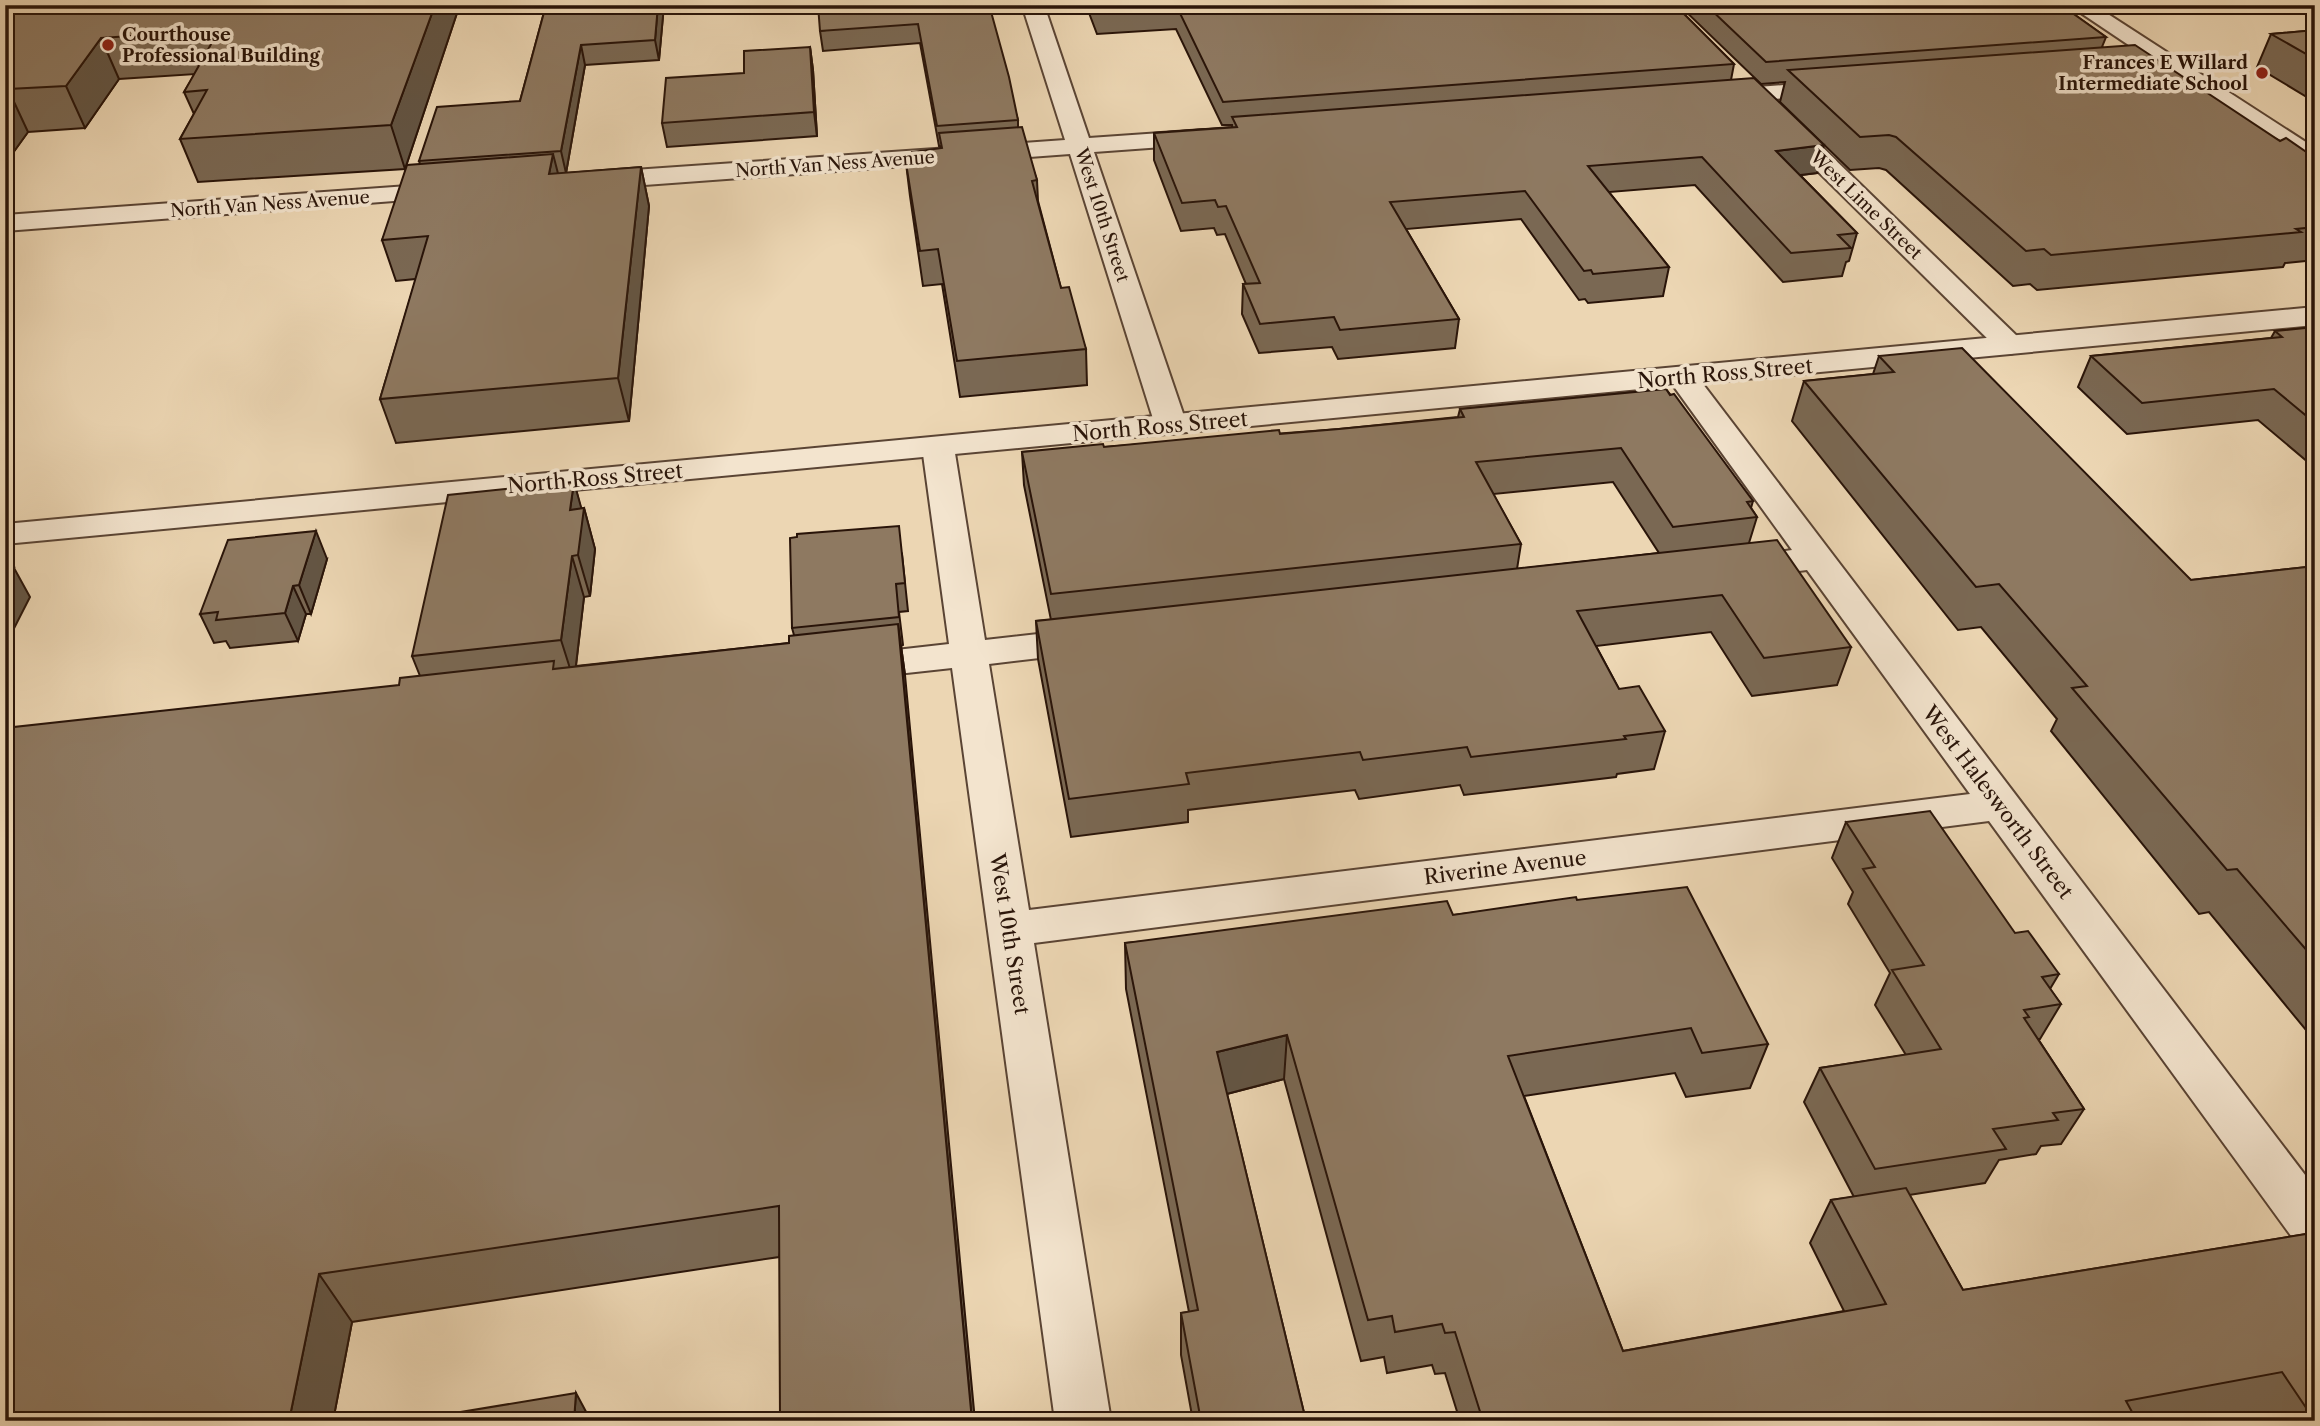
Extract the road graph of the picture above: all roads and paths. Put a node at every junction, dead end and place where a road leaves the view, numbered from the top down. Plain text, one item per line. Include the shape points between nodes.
1 (1033, 5) edge
2 (2080, 5) edge
3 (2168, 63) junction
4 (2126, 66) edge
5 (1726, 68) edge
6 (1864, 86) edge
7 (1753, 94) junction
8 (1698, 99) edge
9 (1231, 135) edge
10 (1080, 146) junction
11 (2315, 159) edge
12 (572, 182) edge
13 (476, 189) edge
14 (5, 223) edge
15 (2315, 316) edge
16 (2010, 345) junction
17 (1682, 377) junction
18 (1171, 425) junction
19 (938, 447) junction
20 (5, 534) edge
21 (1816, 558) junction
22 (1705, 571) edge
23 (1121, 636) edge
24 (969, 654) junction
25 (817, 670) edge
26 (2000, 805) junction
27 (1010, 929) junction
28 (2315, 1227) edge
29 (1083, 1421) edge

1 - 10 street, West 10th Street
2 - 3 street
3 - 4 street
3 - 11 street
5 - 7 street, West Lime Street
6 - 7 street
7 - 8 street
7 - 16 street, West Lime Street
9 - 10 street, North Van Ness Avenue
10 - 12 street, North Van Ness Avenue
10 - 18 street, West 10th Street
13 - 14 street, North Van Ness Avenue
15 - 16 street, North Ross Street
16 - 17 street, North Ross Street
17 - 18 street, North Ross Street
17 - 21 street, West Halesworth Street
18 - 19 street, North Ross Street
19 - 20 street, North Ross Street
19 - 24 street, West 10th Street
21 - 22 street
21 - 26 street, West Halesworth Street
23 - 24 street
24 - 25 street
24 - 27 street, West 10th Street
26 - 27 street, Riverine Avenue
26 - 28 street, West Halesworth Street
27 - 29 street, West 10th Street

